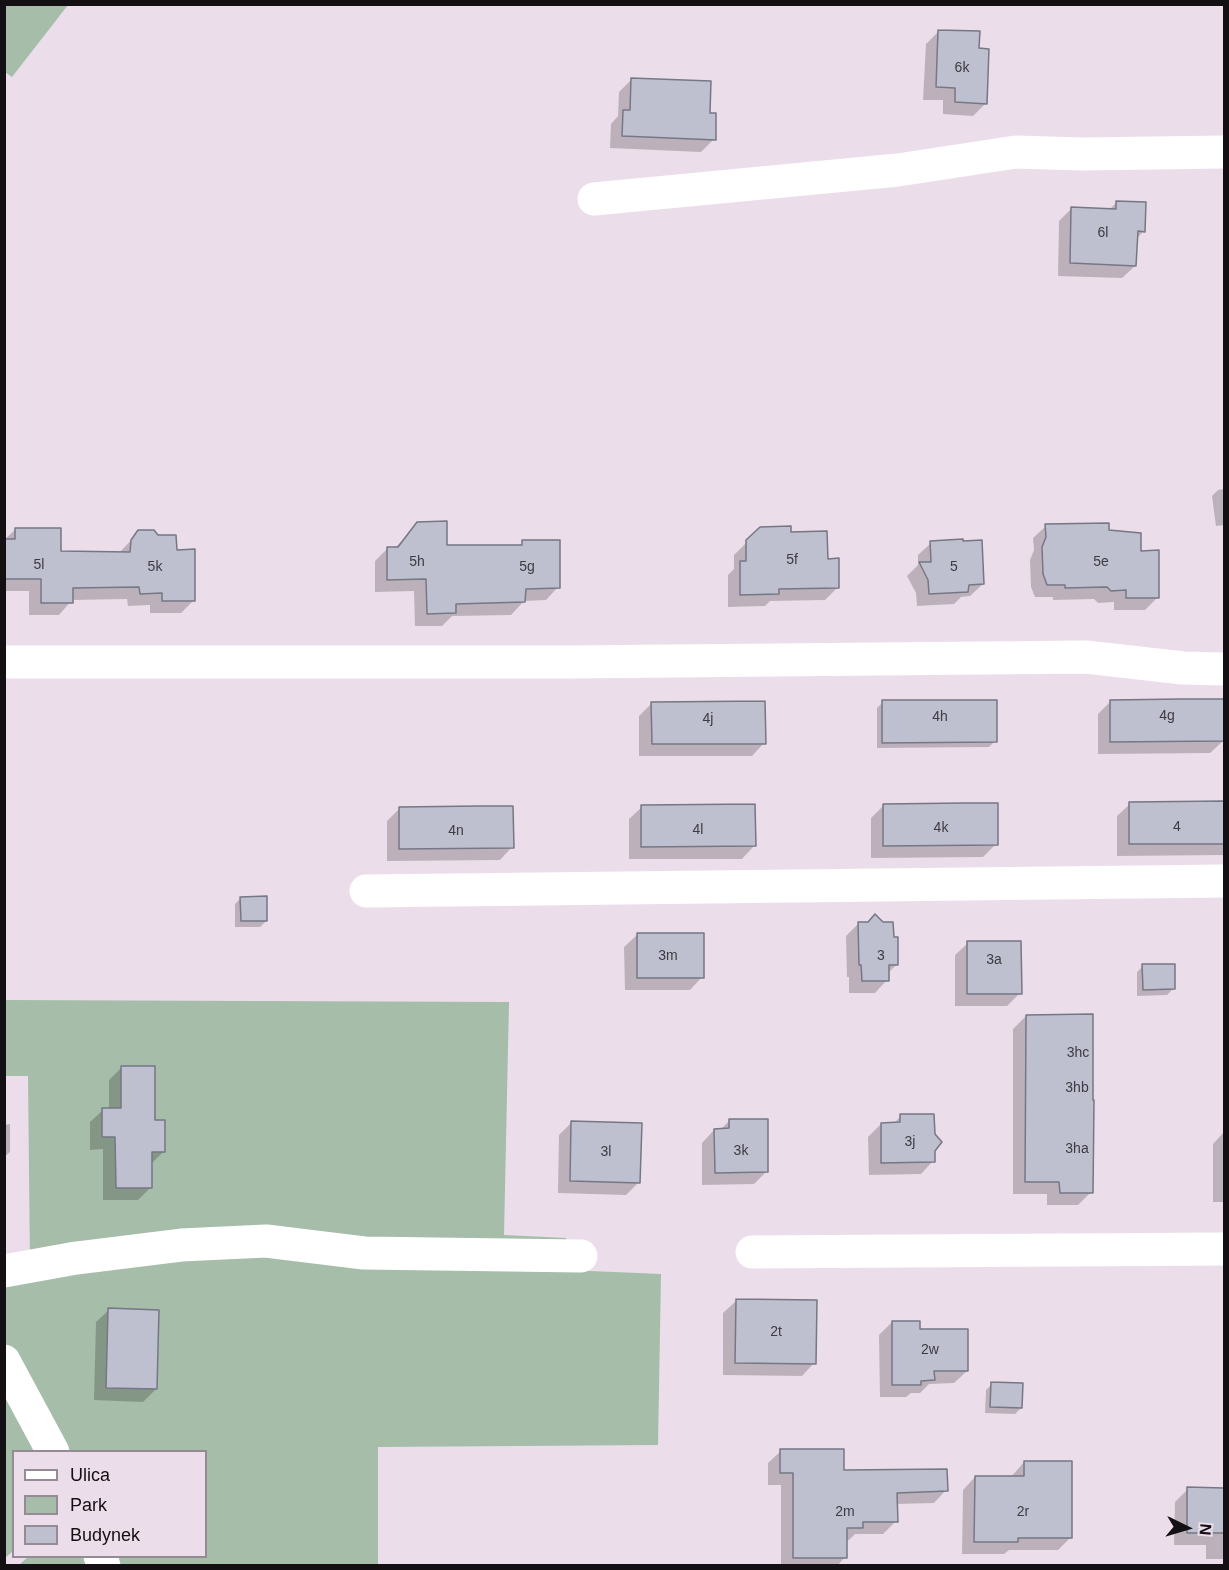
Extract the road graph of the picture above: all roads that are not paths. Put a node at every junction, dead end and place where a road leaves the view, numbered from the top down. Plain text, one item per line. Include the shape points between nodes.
1 (1224, 152) edge
2 (594, 199) dead end
3 (4, 662) edge
4 (1224, 669) edge
5 (1224, 881) edge
6 (366, 891) dead end
7 (1224, 1249) edge
8 (752, 1252) dead end
9 (581, 1256) dead end
10 (4, 1271) edge
11 (4, 1361) edge
12 (52, 1450) edge

1 - 2 street via 1016,152 898,170
3 - 4 street via 1086,657
5 - 6 street
7 - 8 street
9 - 10 street via 364,1253 266,1241 181,1245
11 - 12 street

